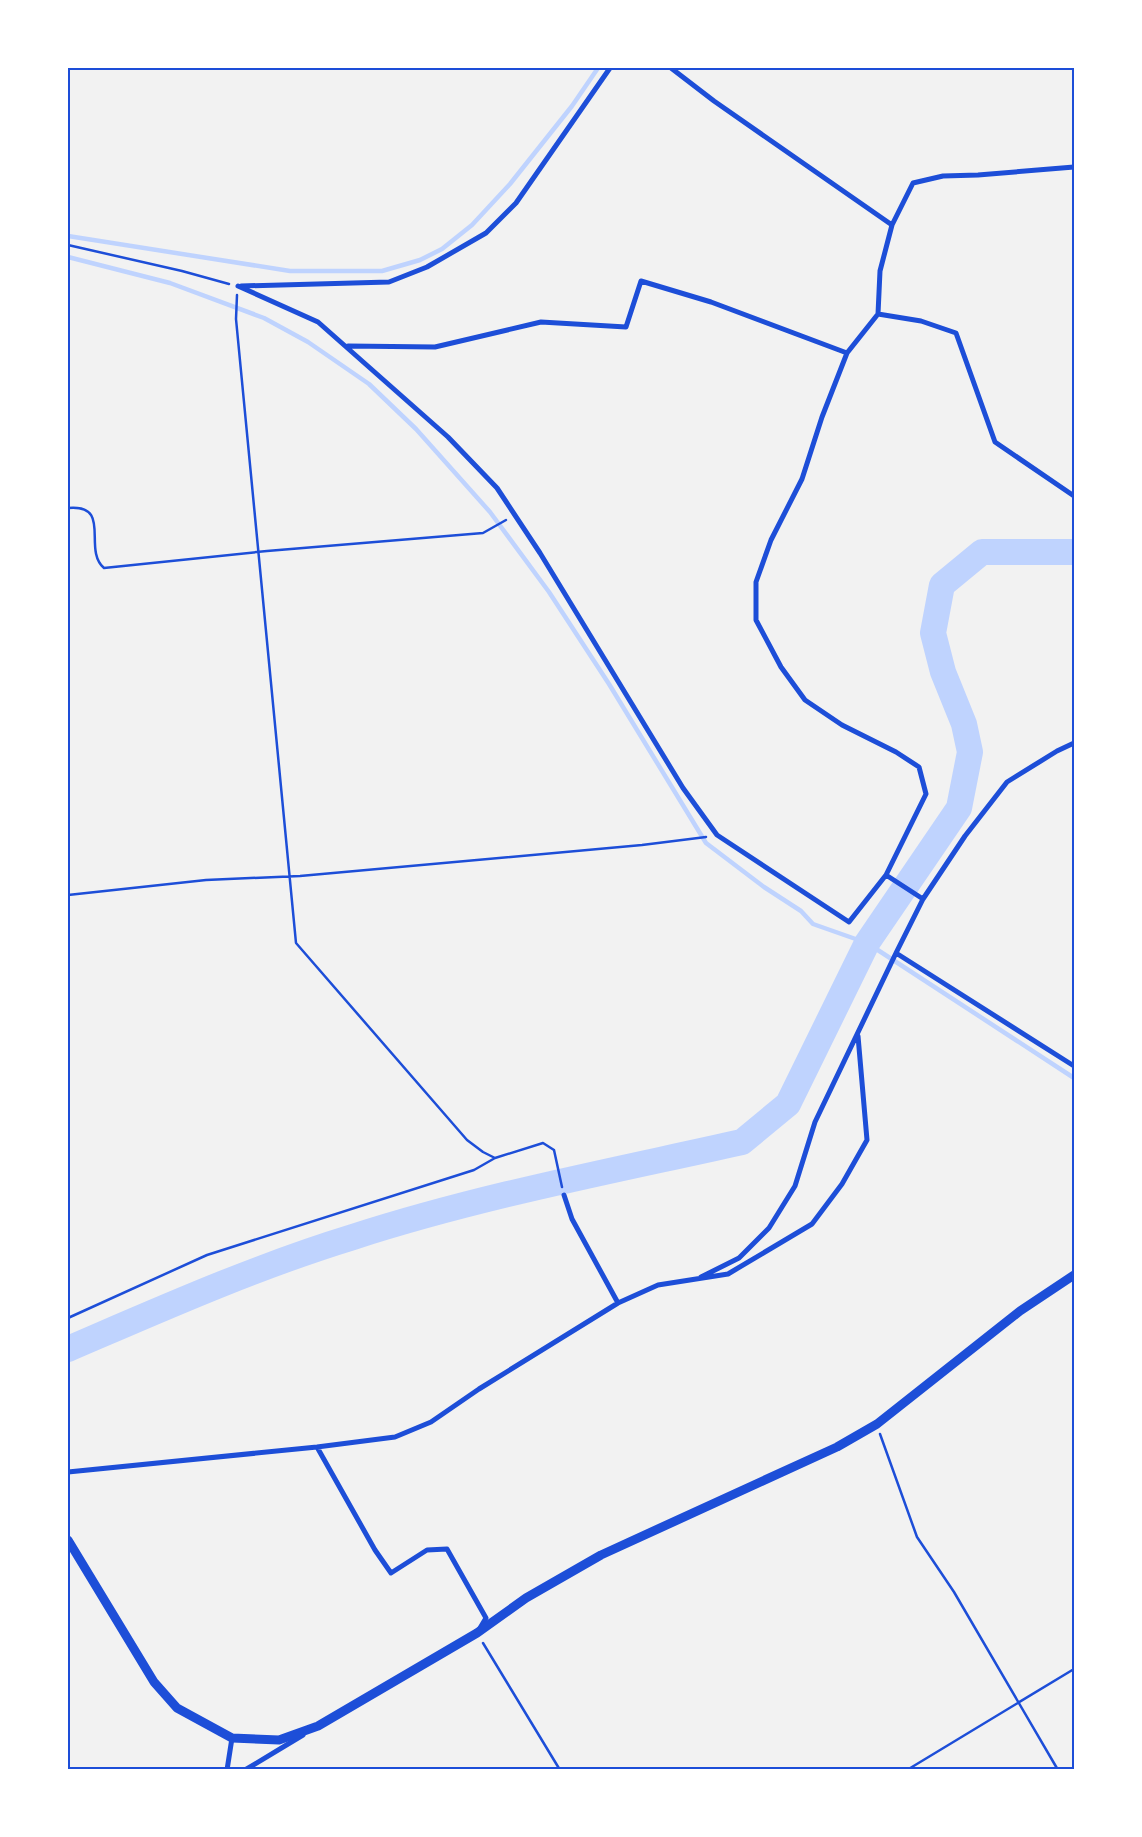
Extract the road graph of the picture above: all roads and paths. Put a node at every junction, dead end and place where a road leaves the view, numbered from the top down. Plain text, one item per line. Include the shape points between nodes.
1 (610, 68) edge
2 (671, 68) edge
3 (1074, 167) edge
4 (892, 225) junction
5 (68, 245) edge
6 (238, 286) junction
7 (878, 314) junction
8 (347, 346) junction
9 (847, 353) junction
10 (1074, 496) edge
11 (68, 508) edge
12 (506, 520) dead end
13 (258, 552) junction
14 (1074, 744) edge
15 (717, 835) junction
16 (886, 874) junction
17 (290, 877) junction
18 (68, 895) edge
19 (923, 899) junction
20 (896, 953) junction
21 (858, 1036) junction
22 (1074, 1066) edge
23 (495, 1158) junction
24 (564, 1195) joint
25 (1074, 1275) edge
26 (696, 1279) junction
27 (618, 1303) junction
28 (68, 1318) edge
29 (877, 1424) junction
30 (317, 1447) junction
31 (68, 1472) edge
32 (68, 1540) edge
33 (477, 1633) junction
34 (1074, 1669) edge
35 (1017, 1703) junction
36 (318, 1726) junction
37 (232, 1738) junction
38 (227, 1770) edge
39 (245, 1770) edge
40 (560, 1770) edge
41 (907, 1770) edge
42 (1058, 1770) edge

1 - 6 street via 516,203 486,233 427,268 389,282
2 - 4 street
3 - 4 street via 943,176 913,183
4 - 7 street via 880,270
5 - 6 path
6 - 8 street via 318,322
6 - 13 path via 236,319
7 - 9 street
7 - 10 street via 921,321 956,333 995,442
8 - 9 street via 435,348 541,322 626,327 641,281 711,302
8 - 15 street via 448,437 497,488 684,788
9 - 16 street via 802,479 770,540 756,582 756,620 781,667 805,700 842,725 896,752 919,768 926,794
11 - 13 path via 88,510 93,517 96,558 104,568
12 - 13 path via 483,533
13 - 17 path
14 - 19 street via 1007,782 965,836
15 - 16 street via 849,922
15 - 17 path via 642,845
16 - 19 street
17 - 18 path via 206,880
17 - 23 path via 296,943 467,1140
19 - 20 street
20 - 21 street
20 - 22 street
21 - 26 street via 815,1122 795,1186 769,1228 739,1258
21 - 26 street via 867,1140 842,1184 812,1224 728,1274
23 - 24 path via 543,1142 554,1150
23 - 28 path via 474,1170 207,1255
24 - 27 street via 572,1219
25 - 29 street via 1020,1311
26 - 27 street via 658,1285
27 - 30 street via 431,1422 395,1437
29 - 33 street via 837,1448 601,1555 526,1598
29 - 35 path via 917,1537 954,1592
30 - 31 street
30 - 33 street via 391,1573 427,1550 446,1549 486,1618
32 - 37 street via 154,1682 177,1708
33 - 36 street
33 - 40 path
34 - 35 path
35 - 41 path
35 - 42 path
36 - 37 street via 279,1740
36 - 39 street
37 - 38 street

